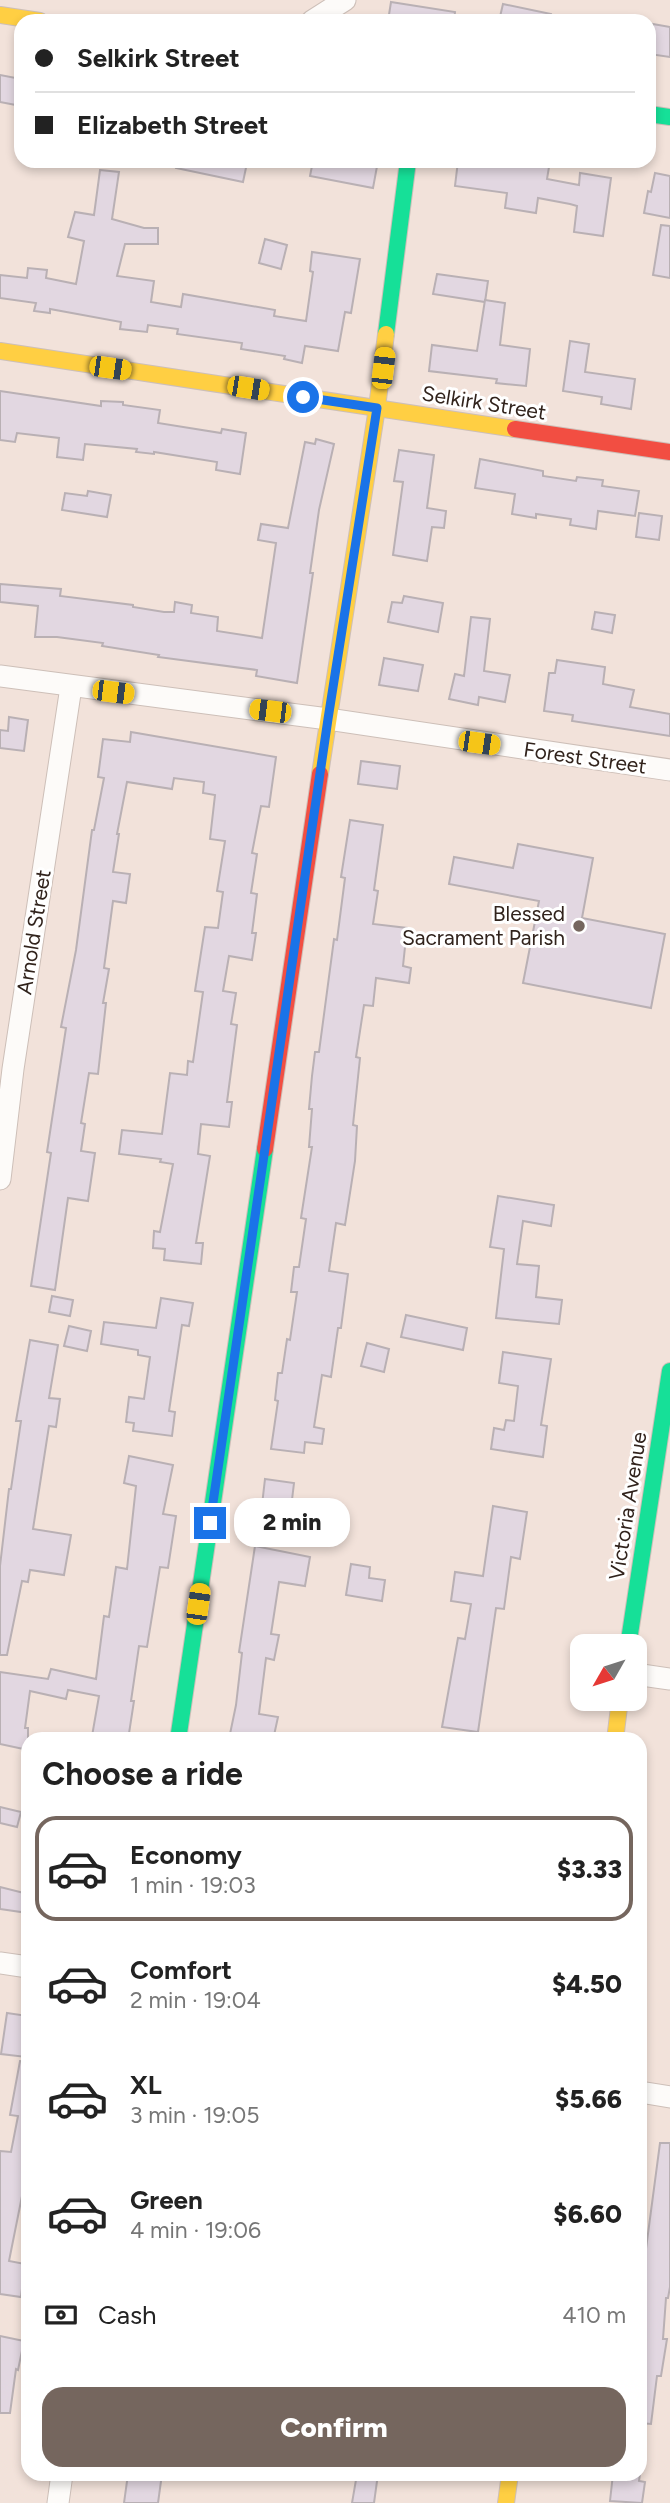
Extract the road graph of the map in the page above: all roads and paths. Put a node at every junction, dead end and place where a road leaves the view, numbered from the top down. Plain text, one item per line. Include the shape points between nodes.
1 (345, 0) edge
2 (323, 14) edge
3 (407, 168) edge
4 (0, 351) edge
5 (377, 408) junction
6 (670, 452) edge
7 (0, 676) edge
8 (71, 687) junction
9 (328, 719) junction
10 (670, 770) edge
11 (0, 1179) edge
12 (670, 1371) edge
13 (630, 1634) edge
14 (648, 1676) edge
15 (670, 1679) edge
16 (618, 1712) edge
17 (179, 1732) edge
18 (616, 1732) edge
19 (0, 1963) edge
20 (21, 1966) edge
21 (647, 2093) edge
22 (670, 2096) edge
23 (61, 2481) edge
24 (509, 2481) edge
25 (58, 2503) edge
26 (506, 2503) edge

1 - 2 street
3 - 5 street
4 - 5 street, Selkirk Street
5 - 6 street, Selkirk Street
5 - 9 street
7 - 8 street, Forest Street
8 - 9 street, Forest Street
8 - 11 street, Arnold Street
9 - 10 street, Forest Street
9 - 17 street
12 - 13 street, Victoria Avenue
14 - 15 street
16 - 18 street
19 - 20 street
21 - 22 street
23 - 25 street
24 - 26 street

